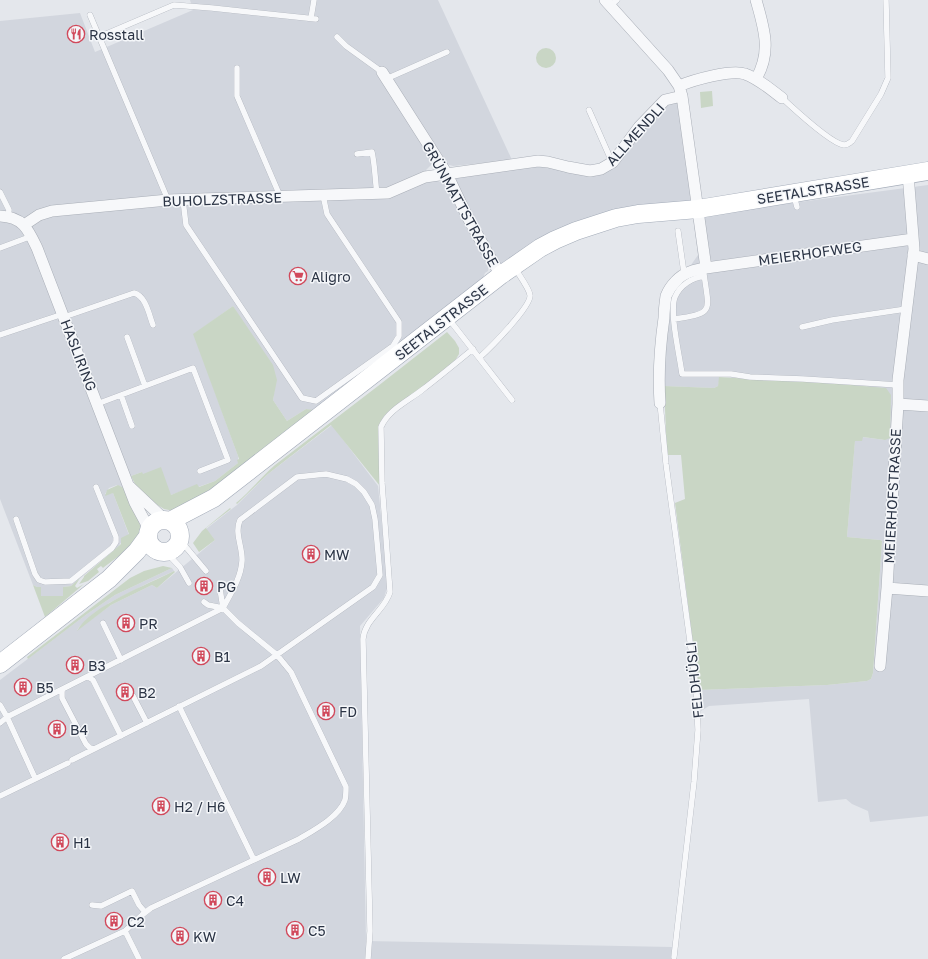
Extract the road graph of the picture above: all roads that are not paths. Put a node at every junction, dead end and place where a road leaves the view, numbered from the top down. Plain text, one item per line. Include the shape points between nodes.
1 (314, 0) edge
2 (756, 0) edge
3 (886, 0) edge
4 (611, 2) edge
5 (90, 15) dead end
6 (99, 37) junction
7 (338, 37) dead end
8 (447, 52) dead end
9 (237, 68) dead end
10 (384, 76) junction
11 (756, 78) junction
12 (680, 91) junction
13 (782, 98) joint
14 (589, 110) dead end
15 (357, 154) dead end
16 (613, 162) junction
17 (928, 172) edge
18 (447, 174) junction
19 (908, 174) junction
20 (0, 192) edge
21 (377, 194) junction
22 (323, 195) junction
23 (280, 196) junction
24 (168, 200) junction
25 (183, 200) junction
26 (698, 209) junction
27 (4, 216) edge
28 (24, 225) junction
29 (678, 231) dead end
30 (32, 236) junction
31 (914, 239) junction
32 (0, 248) edge
33 (913, 255) junction
34 (928, 259) edge
35 (507, 271) junction
36 (704, 271) junction
37 (684, 274) junction
38 (906, 309) junction
39 (63, 316) junction
40 (447, 318) junction
41 (674, 319) junction
42 (153, 325) dead end
43 (802, 327) dead end
44 (0, 336) edge
45 (127, 337) dead end
46 (473, 349) junction
47 (480, 358) junction
48 (898, 385) junction
49 (145, 386) junction
50 (120, 395) junction
51 (512, 400) dead end
52 (660, 403) joint
53 (97, 404) junction
54 (898, 404) junction
55 (928, 406) edge
56 (132, 426) dead end
57 (200, 471) dead end
58 (96, 487) dead end
59 (130, 487) junction
60 (214, 498) junction
61 (16, 519) dead end
62 (168, 520) junction
63 (148, 532) junction
64 (181, 538) junction
65 (164, 552) junction
66 (206, 570) dead end
67 (109, 579) junction
68 (189, 583) dead end
69 (887, 588) junction
70 (220, 589) dead end
71 (928, 591) edge
72 (204, 602) dead end
73 (224, 608) junction
74 (103, 623) dead end
75 (277, 655) junction
76 (121, 660) junction
77 (0, 664) edge
78 (880, 666) dead end
79 (88, 677) junction
80 (62, 690) junction
81 (133, 696) dead end
82 (0, 705) edge
83 (179, 706) junction
84 (8, 717) junction
85 (0, 723) edge
86 (147, 723) junction
87 (121, 736) junction
88 (94, 749) junction
89 (36, 778) junction
90 (0, 796) edge
91 (254, 860) junction
92 (92, 906) dead end
93 (145, 912) junction
94 (126, 931) junction
95 (674, 958) dead end
96 (64, 959) edge
97 (139, 959) edge
98 (368, 959) edge

1 - 6 lane via 314,18 174,6
2 - 11 street via 766,50 761,70
3 - 13 lane via 888,78 852,141 847,145 835,142
4 - 12 street via 668,70
5 - 6 lane
6 - 24 lane
7 - 10 lane
8 - 10 lane
9 - 23 lane via 237,96
10 - 18 street, GRÜNMATTSTRASSE
11 - 12 street, ALLMENDLI via 734,72 690,81
11 - 13 street
12 - 16 street, ALLMENDLI via 665,100 639,127
12 - 26 street
14 - 16 lane
15 - 21 lane via 372,152
16 - 18 street, ALLMENDLI via 601,169 590,171 538,161
17 - 19 main road, SEETALSTRASSE
18 - 21 street, BUHOLZSTRASSE via 425,177 388,193
18 - 35 street, GRÜNMATTSTRASSE via 468,216
19 - 26 main road, SEETALSTRASSE via 795,200
19 - 31 street, MEIERHOFSTRASSE
20 - 27 lane via 9,210
21 - 22 street, BUHOLZSTRASSE
22 - 23 street, BUHOLZSTRASSE
22 - 25 lane via 327,214 399,322 399,336 393,346 316,401 302,398 186,226
23 - 25 street, BUHOLZSTRASSE
24 - 25 street, BUHOLZSTRASSE
24 - 28 street, BUHOLZSTRASSE via 52,211 39,215
26 - 35 main road, SEETALSTRASSE via 616,218 555,240
26 - 36 street
27 - 28 street via 14,218
28 - 30 street, HASLIRING
29 - 37 lane
30 - 32 lane
30 - 39 street, HASLIRING
31 - 33 street, MEIERHOFSTRASSE
31 - 36 street, MEIERHOFWEG
33 - 34 street
33 - 38 street, MEIERHOFSTRASSE
35 - 40 main road, SEETALSTRASSE
35 - 47 lane via 530,293 530,298 494,345
36 - 37 street
36 - 41 lane via 680,289 675,297
36 - 41 lane via 709,304 706,309 696,315
37 - 52 street via 670,287 666,296 658,378
38 - 43 lane
38 - 48 street, MEIERHOFSTRASSE
39 - 42 lane via 134,293 144,301
39 - 44 lane
39 - 53 street, HASLIRING
40 - 46 lane
40 - 60 main road, SEETALSTRASSE
41 - 48 lane via 682,374 731,374
45 - 49 lane
46 - 47 lane
46 - 98 lane via 391,413 381,427 382,483 390,592 385,603 368,624 363,639 370,923
47 - 51 lane
48 - 54 street, MEIERHOFSTRASSE
49 - 50 lane
49 - 57 lane via 193,368 228,460
50 - 53 lane
50 - 56 lane
52 - 95 lane, FELDHÜSLI via 696,686 698,730
53 - 59 street, HASLIRING
54 - 55 street
54 - 69 street, MEIERHOFSTRASSE
58 - 61 lane via 116,542 71,581 39,580
59 - 62 street, HASLIRING
59 - 63 street, HASLIRING
60 - 62 main road, SEETALSTRASSE
60 - 64 main road, SEETALSTRASSE
62 - 63 main road via 156,522
62 - 64 main road via 179,528
63 - 65 main road via 148,540 152,547
63 - 67 main road via 137,551
64 - 65 main road via 175,548
64 - 66 lane
65 - 67 main road
65 - 68 lane via 180,567
67 - 77 main road
69 - 71 street
69 - 78 street, MEIERHOFSTRASSE
70 - 73 lane
72 - 73 lane
73 - 75 lane
73 - 75 lane via 238,579 242,560 238,526 240,520 296,477 326,474 348,479 356,484 372,505 376,519 380,575 373,587
73 - 76 lane
74 - 76 lane
75 - 83 lane via 261,666
75 - 91 lane via 291,672 346,787 345,799 338,810 322,825
76 - 79 lane
79 - 80 lane
79 - 87 lane via 93,680
80 - 84 lane
80 - 88 lane via 62,698 86,744
81 - 86 lane
82 - 84 lane
83 - 86 lane
83 - 91 lane
84 - 85 lane
84 - 89 lane
86 - 87 lane
87 - 88 lane
88 - 89 lane
89 - 90 lane
91 - 93 lane
92 - 93 lane via 101,906 132,892
93 - 94 lane
94 - 96 lane
94 - 97 lane

